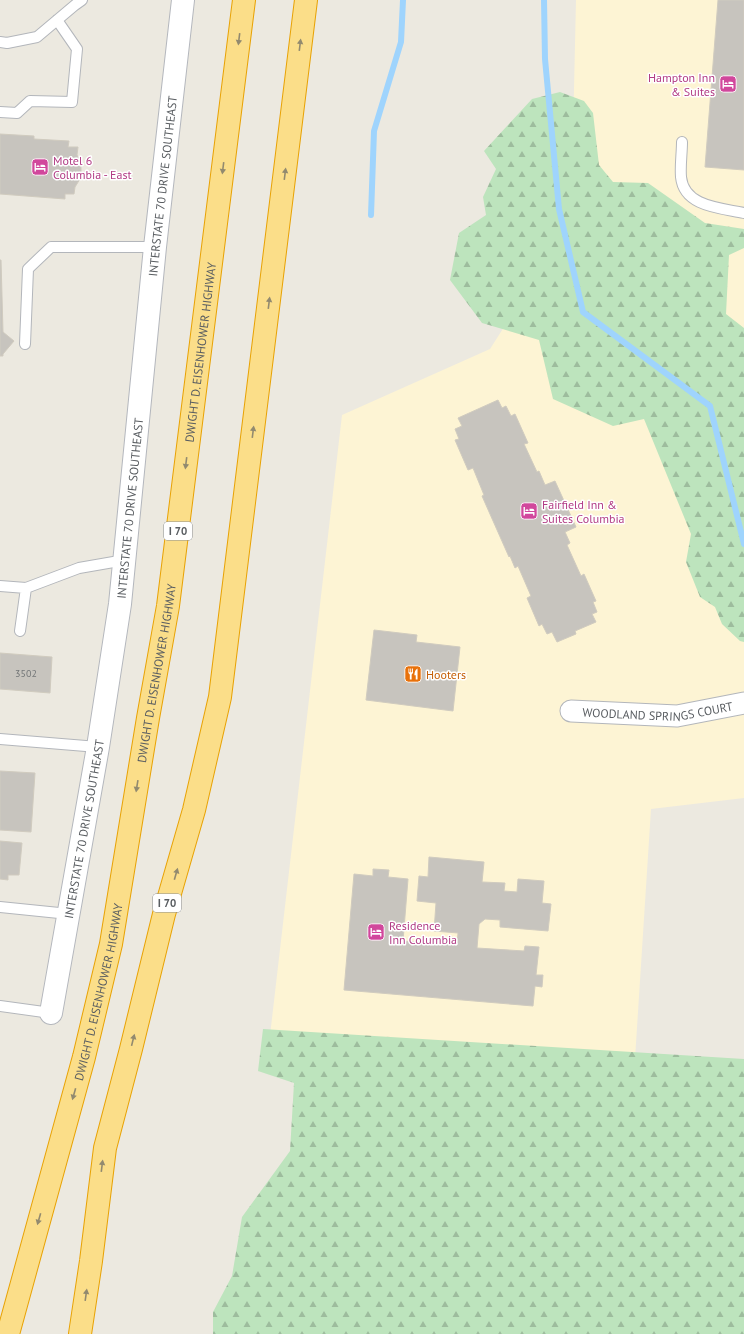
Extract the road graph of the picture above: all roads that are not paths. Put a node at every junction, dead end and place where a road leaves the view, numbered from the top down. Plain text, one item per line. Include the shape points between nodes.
1 (82, 0) edge
2 (183, 0) edge
3 (244, 0) edge
4 (306, 0) edge
5 (57, 20) junction
6 (0, 42) edge
7 (0, 112) edge
8 (682, 142) dead end
9 (744, 213) edge
10 (155, 247) junction
11 (25, 344) dead end
12 (125, 560) junction
13 (0, 586) edge
14 (26, 588) junction
15 (20, 631) dead end
16 (744, 703) edge
17 (571, 711) dead end
18 (0, 739) edge
19 (98, 747) junction
20 (0, 907) edge
21 (69, 914) junction
22 (0, 1006) edge
23 (51, 1013) joint
24 (8, 1334) edge
25 (80, 1334) edge

1 - 5 lane
2 - 10 street, INTERSTATE 70 DRIVE SOUTHEAST
3 -> 24 highway, DWIGHT D. EISENHOWER HIGHWAY / I 70 via 168,606 111,944 84,1057
25 -> 4 highway, I 70 via 105,1148 164,914 194,810 220,697
5 - 6 lane via 37,37
5 - 7 lane via 77,49 72,102 30,101 17,113
8 - 9 lane via 681,178 685,190 693,199 705,205
10 - 11 lane via 50,247 28,269
10 - 12 street, INTERSTATE 70 DRIVE SOUTHEAST
12 - 14 lane via 79,568
12 - 19 street, INTERSTATE 70 DRIVE SOUTHEAST
13 - 14 lane
14 - 15 lane
16 - 17 street, WOODLAND SPRINGS COURT via 677,716
18 - 19 lane
19 - 21 street, INTERSTATE 70 DRIVE SOUTHEAST
20 - 21 lane
21 - 23 street, INTERSTATE 70 DRIVE SOUTHEAST
22 - 23 lane

